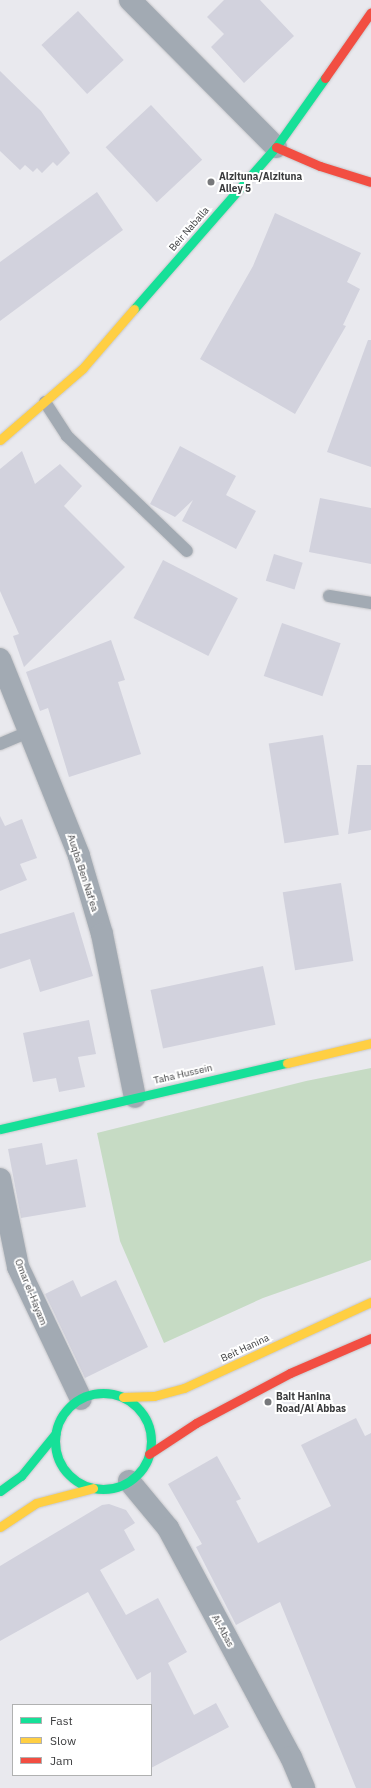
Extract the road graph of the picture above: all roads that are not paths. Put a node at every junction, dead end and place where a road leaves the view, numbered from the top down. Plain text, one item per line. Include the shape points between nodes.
1 (130, 0) edge
2 (371, 12) edge
3 (276, 146) junction
4 (371, 182) edge
5 (45, 402) junction
6 (0, 440) edge
7 (187, 551) dead end
8 (329, 596) dead end
9 (371, 603) edge
10 (0, 659) edge
11 (30, 731) junction
12 (0, 744) edge
13 (371, 1042) edge
14 (135, 1097) junction
15 (0, 1129) edge
16 (0, 1179) edge
17 (371, 1302) edge
18 (371, 1338) edge
19 (123, 1398) junction
20 (81, 1399) junction
21 (56, 1433) junction
22 (149, 1454) junction
23 (129, 1481) junction
24 (93, 1488) junction
25 (0, 1491) edge
26 (0, 1527) edge
27 (304, 1788) edge

1 - 3 street
2 - 3 street, Beir Naballa
3 - 4 street via 320,166
3 - 5 street, Beir Naballa via 83,368
5 - 6 street, Beir Naballa
5 - 7 lane via 67,436
8 - 9 lane
10 - 11 street, Auqba Ben Naf'ea
11 - 12 lane
11 - 14 street, Auqba Ben Naf'ea via 79,856 102,934
13 - 14 street, Taha Hussein
14 - 15 street, Taha Hussein
16 - 20 street, Omar el-Hayam via 18,1267
17 - 19 street, Beit Hanina via 184,1388 154,1396
18 - 22 street via 290,1373 196,1423
19 - 20 street via 109,1394
19 - 22 street via 135,1406 147,1422 151,1443
20 - 21 street via 69,1407
21 - 24 street via 58,1457 64,1468 72,1478
21 - 25 street via 26,1471
22 - 23 street via 139,1473
23 - 24 street via 106,1489
23 - 27 street, Al-Abas via 168,1528 291,1757
24 - 26 street via 65,1492 36,1503

